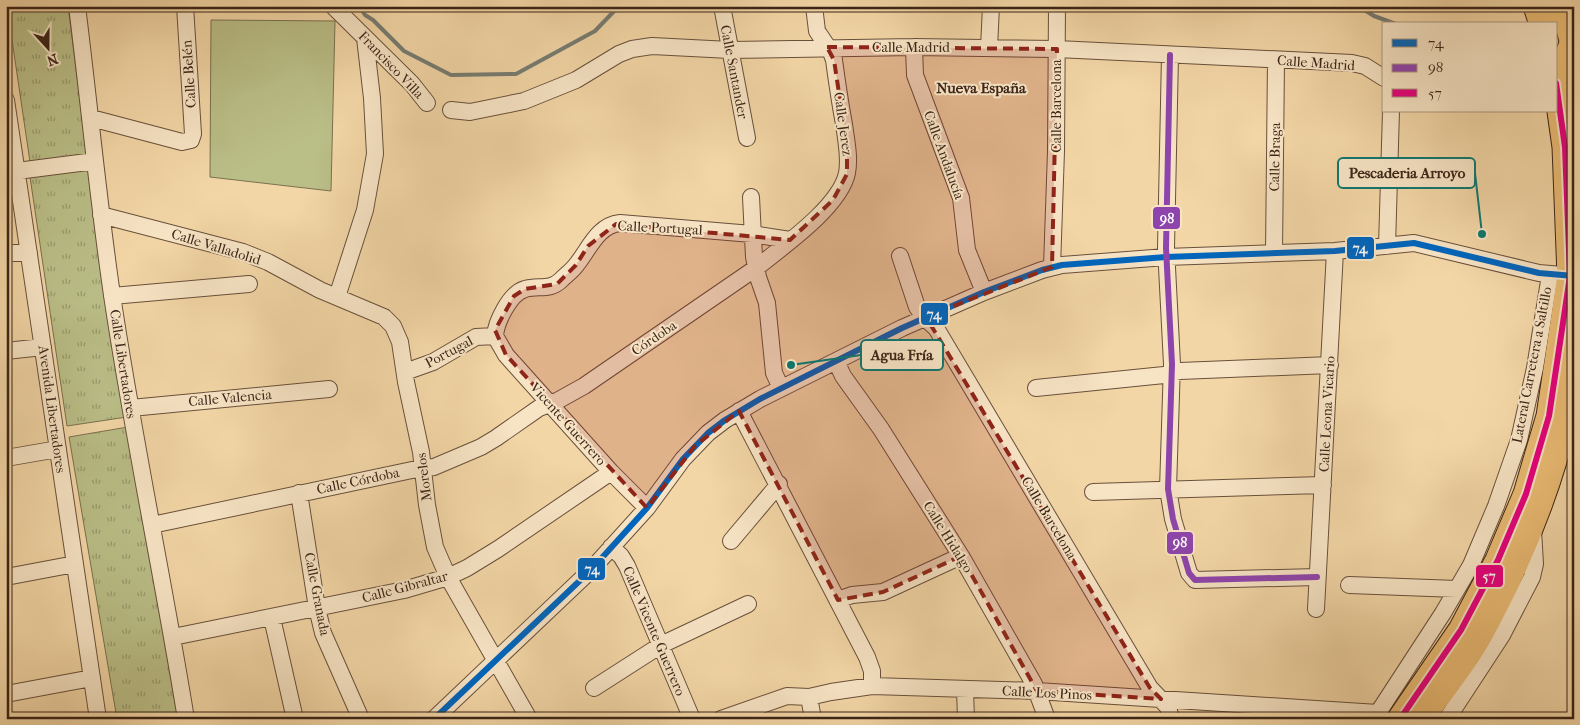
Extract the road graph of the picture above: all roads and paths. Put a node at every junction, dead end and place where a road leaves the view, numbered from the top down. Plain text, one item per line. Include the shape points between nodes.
1 (77, 6) edge
2 (184, 6) edge
3 (333, 6) edge
4 (722, 6) edge
5 (814, 6) edge
6 (991, 6) edge
7 (1057, 6) edge
8 (1536, 6) edge
9 (1559, 6) edge
10 (1541, 22) edge
11 (365, 38) junction
12 (1572, 46) edge
13 (827, 47) junction
14 (914, 47) junction
15 (989, 48) junction
16 (1057, 49) junction
17 (730, 50) junction
18 (1170, 55) junction
19 (1276, 60) junction
20 (1382, 76) edge
21 (1558, 78) edge
22 (1558, 97) edge
23 (6, 100) edge
24 (427, 103) dead end
25 (451, 110) dead end
26 (1391, 112) edge
27 (91, 118) junction
28 (747, 138) dead end
29 (88, 162) junction
30 (21, 170) junction
31 (13, 196) edge
32 (751, 197) dead end
33 (101, 215) junction
34 (752, 234) junction
35 (790, 240) junction
36 (1387, 246) junction
37 (1335, 251) junction
38 (6, 253) edge
39 (29, 253) junction
40 (1274, 253) junction
41 (900, 256) dead end
42 (1166, 257) junction
43 (1052, 267) junction
44 (756, 268) junction
45 (1565, 276) edge
46 (249, 284) dead end
47 (984, 292) junction
48 (112, 296) junction
49 (337, 297) junction
50 (354, 305) joint
51 (925, 318) junction
52 (495, 336) junction
53 (43, 347) junction
54 (6, 351) edge
55 (836, 361) junction
56 (1330, 365) junction
57 (405, 372) junction
58 (1172, 373) junction
59 (1574, 380) edge
60 (781, 388) junction
61 (1036, 388) dead end
62 (330, 389) dead end
63 (550, 403) junction
64 (131, 408) junction
65 (739, 411) junction
66 (58, 449) junction
67 (6, 458) edge
68 (423, 469) junction
69 (611, 472) junction
70 (779, 484) junction
71 (1323, 485) junction
72 (1168, 489) junction
73 (1093, 492) dead end
74 (299, 493) junction
75 (647, 508) junction
76 (1533, 523) junction
77 (152, 525) junction
78 (731, 541) dead end
79 (611, 547) junction
80 (961, 556) junction
81 (75, 564) junction
82 (6, 577) edge
83 (448, 577) junction
84 (1318, 577) junction
85 (1350, 585) dead end
86 (1457, 589) junction
87 (838, 600) junction
88 (748, 604) dead end
89 (317, 608) junction
90 (1316, 609) dead end
91 (272, 618) junction
92 (173, 637) junction
93 (662, 645) junction
94 (496, 660) junction
95 (92, 678) junction
96 (872, 686) junction
97 (594, 688) dead end
98 (966, 690) junction
99 (1037, 692) junction
100 (6, 694) edge
101 (809, 697) junction
102 (1161, 699) junction
103 (1384, 717) edge
104 (98, 719) edge
105 (186, 719) edge
106 (295, 719) edge
107 (361, 719) edge
108 (434, 719) edge
109 (529, 719) edge
110 (692, 719) edge
111 (720, 719) edge
112 (813, 719) edge
113 (966, 719) edge
114 (1047, 719) edge
115 (1171, 719) edge
116 (1422, 719) edge
117 (1447, 719) edge

1 - 27 street, Calle Libertadores
2 - 27 street, Calle Belén via 193,134 190,140 182,142
3 - 11 street, Francisco Villa
4 - 17 street, Calle Santander
5 - 13 street, Calle Jerez via 817,31
6 - 15 street
7 - 16 street, Calle Barcelona
8 - 10 main road
9 - 12 main road via 1568,25
11 - 24 street, Francisco Villa
11 - 49 street via 375,154 365,210
12 - 21 main road
13 - 14 street, Calle Madrid
13 - 17 street, Calle Madrid
13 - 35 street, Calle Jerez via 834,60 846,137 847,174 833,200
14 - 15 street, Calle Madrid
14 - 47 street, Calle Andalucía via 915,75 961,198 967,250
15 - 16 street, Calle Madrid
16 - 18 street, Calle Madrid
16 - 43 street, Calle Barcelona
17 - 25 street, Calle Madrid via 652,46 632,49 576,80 524,100 470,112
17 - 28 street, Calle Santander
18 - 19 street, Calle Madrid
18 - 42 street
19 - 20 street, Calle Madrid via 1352,63 1366,66
19 - 40 street, Calle Braga
22 - 45 main road via 1565,148
23 - 30 street, Avenida Libertadores
26 - 36 street
27 - 29 street, Calle Libertadores
29 - 30 street
29 - 33 street, Calle Libertadores
30 - 31 street, Avenida Libertadores
31 - 39 street, Avenida Libertadores
32 - 34 street
33 - 48 street, Calle Libertadores
33 - 49 street, Calle Valladolid via 243,252
34 - 35 street, Calle Portugal
34 - 44 street
34 - 52 street, Calle Portugal via 611,224 588,246 578,264 556,284 517,293 501,315
35 - 44 street, Calle Jerez
36 - 37 street
36 - 45 street via 1422,244
37 - 40 street
37 - 56 street, Calle Leona Vicario
38 - 39 street
39 - 53 street, Avenida Libertadores
40 - 42 street
41 - 51 street, Calle Barcelona via 917,307
42 - 43 street
42 - 58 street
43 - 47 street
44 - 60 street via 767,303 774,373
44 - 63 street, Córdoba via 584,386
45 - 86 street, Lateral Carretera a Saltillo via 1535,368 1519,440 1496,506
45 - 103 main road via 1549,416 1526,494 1498,560 1461,630
46 - 48 street
47 - 51 street
48 - 64 street, Calle Libertadores
49 - 50 street, Calle Valladolid
50 - 57 street, Morelos via 384,317 393,326 400,342
51 - 55 street
51 - 102 street, Calle Barcelona via 936,328 1150,688
52 - 57 street, Portugal via 476,337 433,362
52 - 63 street, Vicente Guerrero via 506,355
53 - 54 street
53 - 66 street, Avenida Libertadores
55 - 60 street
55 - 80 street, Calle Hidalgo
56 - 58 street
56 - 71 street, Calle Leona Vicario
57 - 68 street, Morelos
58 - 61 street
58 - 72 street
59 - 76 main road via 1566,420
60 - 65 street
62 - 64 street, Calle Valencia
63 - 68 street, Calle Córdoba via 481,447
63 - 69 street, Vicente Guerrero
64 - 77 street, Calle Libertadores
65 - 70 street
65 - 75 street via 695,446
66 - 67 street
66 - 81 street, Avenida Libertadores
68 - 74 street, Calle Córdoba
68 - 83 street, Morelos via 432,536
69 - 75 street, Vicente Guerrero
69 - 83 street, Calle Gibraltar via 498,549
70 - 78 street
70 - 87 street
71 - 72 street
71 - 84 street, Calle Leona Vicario
72 - 73 street
72 - 84 street via 1173,519 1192,579
74 - 77 street, Calle Córdoba
74 - 89 street, Calle Granada
75 - 79 street
76 - 116 main road via 1477,639
76 - 117 street via 1535,564 1532,577 1502,635
77 - 92 street, Calle Libertadores
79 - 93 street, Calle Vicente Guerrero via 627,566
79 - 94 street
80 - 87 street via 883,592
80 - 99 street, Calle Hidalgo
81 - 82 street
81 - 95 street, Avenida Libertadores
83 - 89 street, Calle Gibraltar via 404,590
83 - 94 street, Morelos
84 - 90 street, Calle Leona Vicario
85 - 86 street
86 - 103 street, Lateral Carretera a Saltillo via 1411,663
87 - 96 street via 870,664
88 - 93 street
89 - 91 street, Calle Gibraltar
89 - 107 street, Calle Granada via 330,652
91 - 92 street, Calle Gibraltar
91 - 106 street
92 - 105 street, Calle Libertadores
93 - 97 street
93 - 110 street, Calle Vicente Guerrero
94 - 108 street
94 - 109 street, Morelos
95 - 100 street
95 - 104 street, Avenida Libertadores
96 - 98 street, Calle Los Pinos
96 - 101 street, Calle Los Pinos
98 - 99 street, Calle Los Pinos
98 - 113 street
99 - 102 street, Calle Los Pinos
99 - 114 street, Calle Hidalgo
101 - 111 street, Calle Los Pinos via 787,696
101 - 112 street
102 - 103 street, Calle Los Pinos
102 - 115 street, Calle Barcelona via 1168,707

